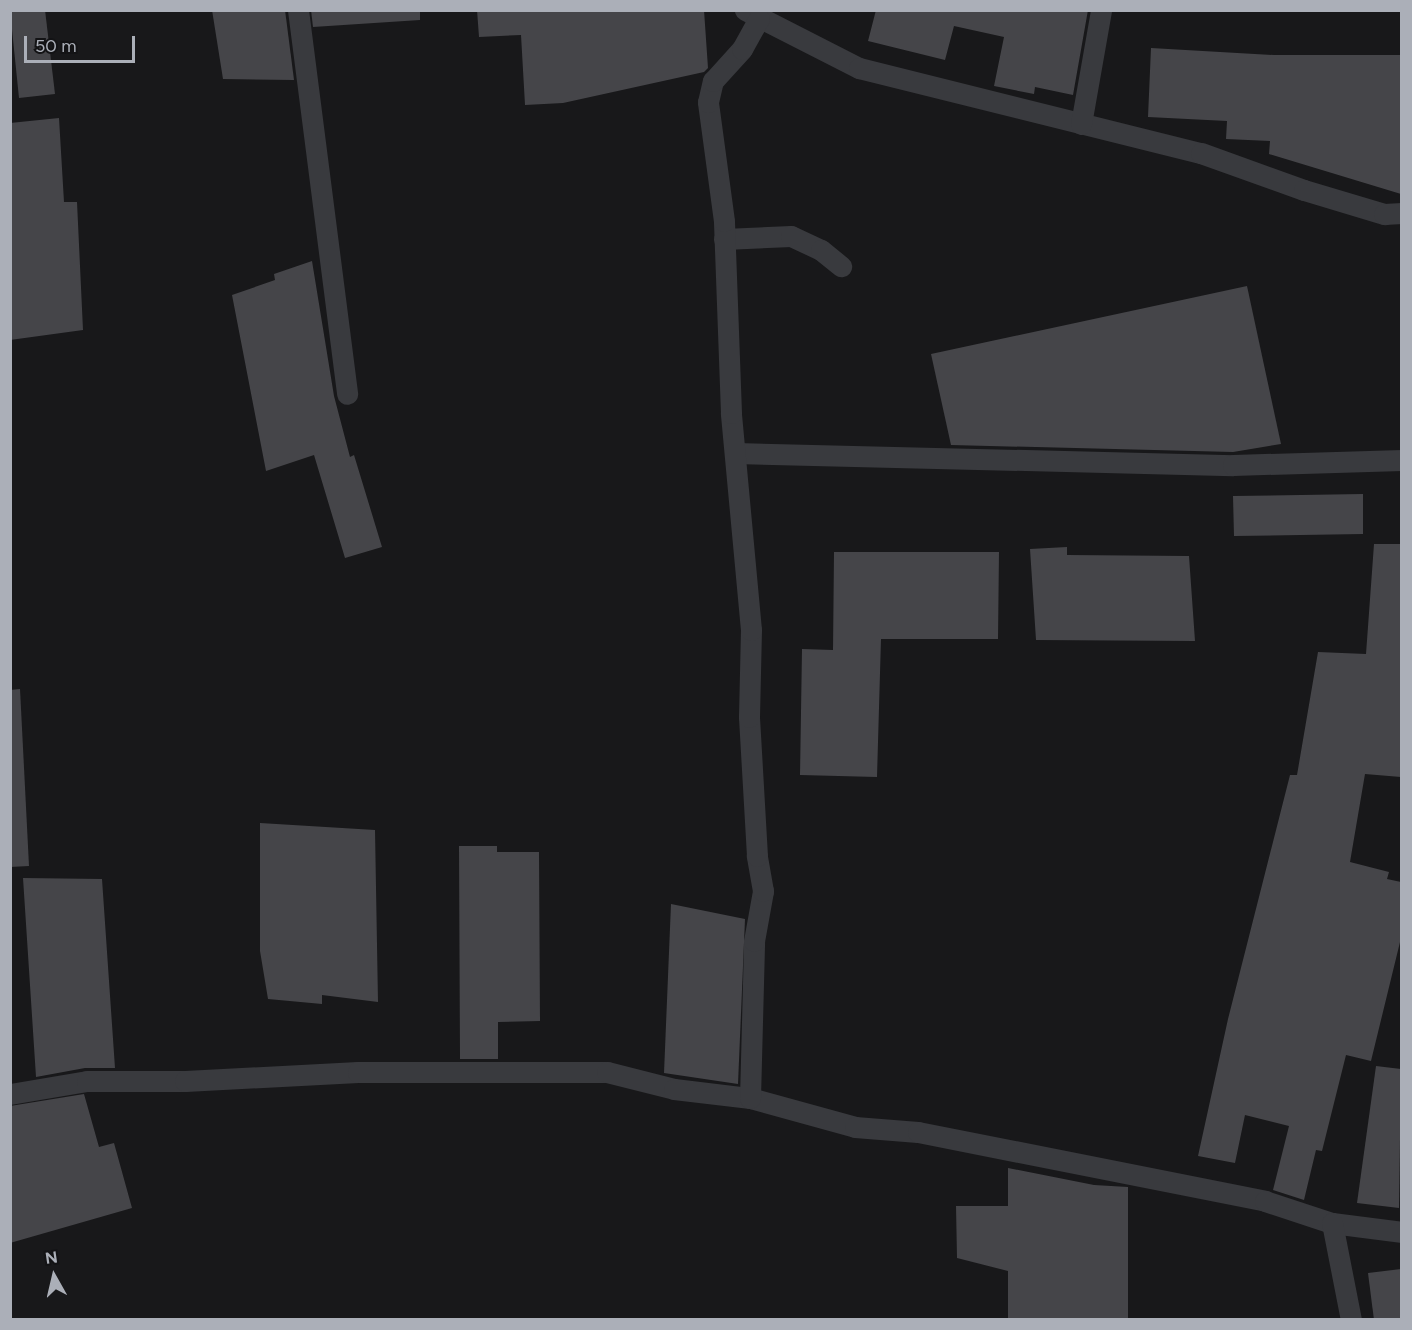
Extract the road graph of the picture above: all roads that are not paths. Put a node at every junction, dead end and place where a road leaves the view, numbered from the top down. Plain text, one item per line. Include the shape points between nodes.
1 (298, 10) edge
2 (1101, 10) edge
3 (752, 14) edge
4 (1081, 124) junction
5 (1401, 213) edge
6 (724, 239) junction
7 (841, 266) dead end
8 (347, 394) dead end
9 (735, 453) junction
10 (1401, 460) edge
11 (10, 1094) edge
12 (750, 1098) junction
13 (1332, 1223) junction
14 (1401, 1232) edge
15 (1351, 1320) edge

1 - 8 street
2 - 4 street
3 - 4 street via 860,68
3 - 6 street via 742,49 713,81 708,102
4 - 5 street via 1201,153 1384,214
6 - 7 street via 791,236 822,249
6 - 9 street
9 - 10 street via 1233,465
9 - 12 street via 751,630 749,717 756,856 763,891 754,941
11 - 12 street via 87,1081 509,1071 607,1072 674,1089
12 - 13 street via 855,1127 918,1132 1264,1201
13 - 14 street
13 - 15 street

